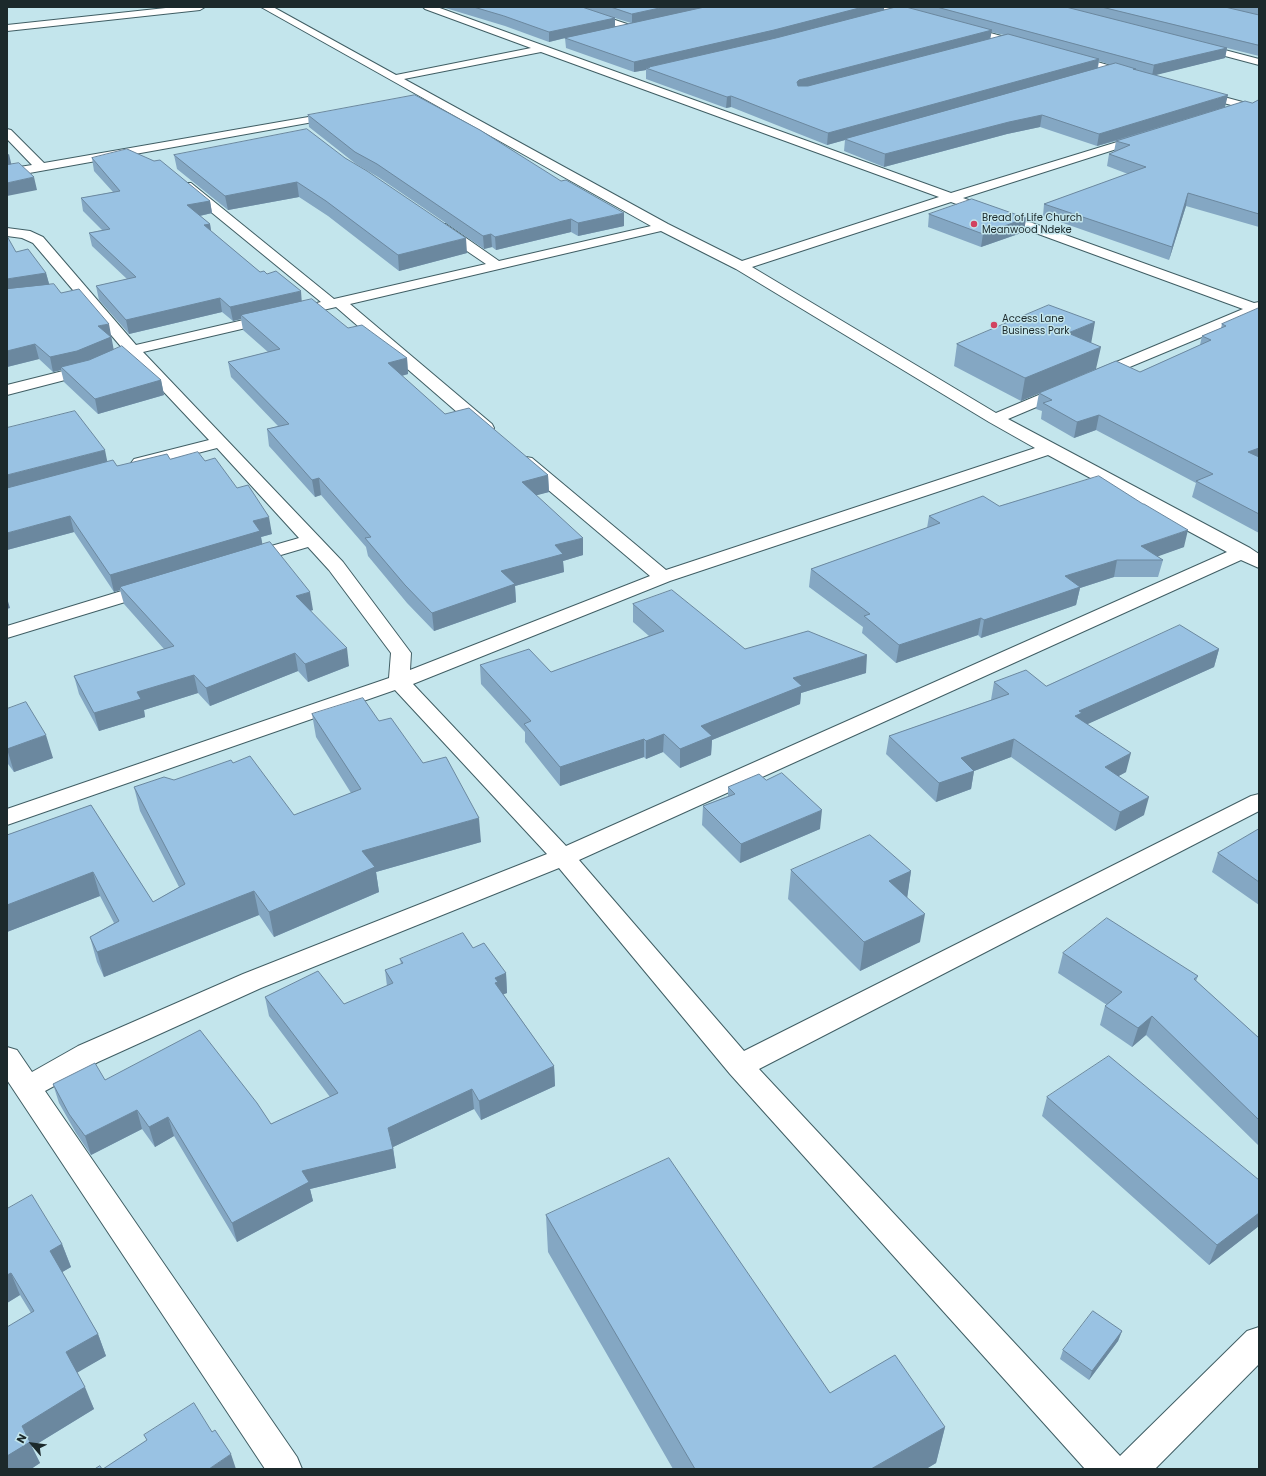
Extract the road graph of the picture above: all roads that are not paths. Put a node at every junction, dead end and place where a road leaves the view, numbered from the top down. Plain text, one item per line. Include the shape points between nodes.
1 (200, 7) edge
2 (269, 7) edge
3 (428, 7) edge
4 (567, 7) edge
5 (885, 7) edge
6 (901, 11) junction
7 (878, 17) edge
8 (931, 20) edge
9 (954, 26) edge
10 (7, 28) edge
11 (607, 33) edge
12 (1007, 40) junction
13 (562, 44) edge
14 (1190, 44) edge
15 (984, 46) edge
16 (540, 49) junction
17 (1037, 49) edge
18 (1060, 55) edge
19 (1259, 62) edge
20 (1114, 70) junction
21 (640, 76) edge
22 (1091, 76) edge
23 (394, 78) junction
24 (1143, 78) edge
25 (625, 79) junction
26 (1187, 90) edge
27 (429, 97) junction
28 (414, 100) edge
29 (1258, 102) edge
30 (1246, 106) junction
31 (346, 113) edge
32 (1223, 113) edge
33 (293, 123) junction
34 (7, 132) edge
35 (305, 132) edge
36 (1155, 134) edge
37 (840, 147) dead end
38 (142, 148) junction
39 (825, 151) junction
40 (153, 158) dead end
41 (41, 167) junction
42 (7, 173) edge
43 (177, 178) edge
44 (952, 197) junction
45 (432, 221) edge
46 (663, 227) junction
47 (7, 232) edge
48 (496, 265) junction
49 (741, 266) junction
50 (336, 304) junction
51 (1258, 312) edge
52 (132, 350) junction
53 (7, 390) edge
54 (995, 418) junction
55 (495, 436) edge
56 (220, 442) junction
57 (1051, 448) junction
58 (513, 451) edge
59 (121, 468) edge
60 (311, 540) junction
61 (1251, 557) edge
62 (228, 565) edge
63 (663, 577) junction
64 (167, 584) edge
65 (7, 632) edge
66 (399, 682) junction
67 (1259, 801) edge
68 (7, 817) edge
69 (563, 857) junction
70 (7, 1058) edge
71 (740, 1066) junction
72 (28, 1087) junction
73 (1259, 1342) edge
74 (285, 1469) edge
75 (1108, 1469) edge
76 (1131, 1469) edge

1 - 10 street
2 - 23 street
3 - 16 street
4 - 11 street via 634,27
5 - 6 street
6 - 7 street
6 - 8 street
9 - 12 street
12 - 15 street
12 - 17 street
13 - 16 street
14 - 19 street
16 - 23 street
16 - 25 street
18 - 20 street
20 - 22 street
20 - 24 street
21 - 25 street
23 - 27 street
25 - 39 street
26 - 30 street
27 - 28 street
27 - 46 street
29 - 30 street
30 - 32 street
31 - 33 street
33 - 35 street
33 - 38 street
34 - 41 street
36 - 44 street
37 - 39 street
38 - 40 street
38 - 41 street
39 - 44 street
41 - 42 street
43 - 50 street
44 - 49 street
44 - 51 street
45 - 48 street
46 - 48 street
46 - 49 street
47 - 52 street via 25,234 38,240 73,290
48 - 50 street
49 - 54 street
50 - 52 street
50 - 55 street
51 - 54 street via 1240,316
52 - 53 street via 106,365
52 - 56 street
54 - 57 street
56 - 59 street
56 - 60 street
57 - 61 street
57 - 63 street
58 - 63 street
60 - 62 street
60 - 66 street via 336,566 401,653
61 - 69 street
63 - 66 street
64 - 65 street
66 - 68 street
66 - 69 street
67 - 71 street
69 - 71 street
69 - 72 street via 252,981 88,1054
70 - 72 street
71 - 75 street
72 - 74 street
73 - 76 street

